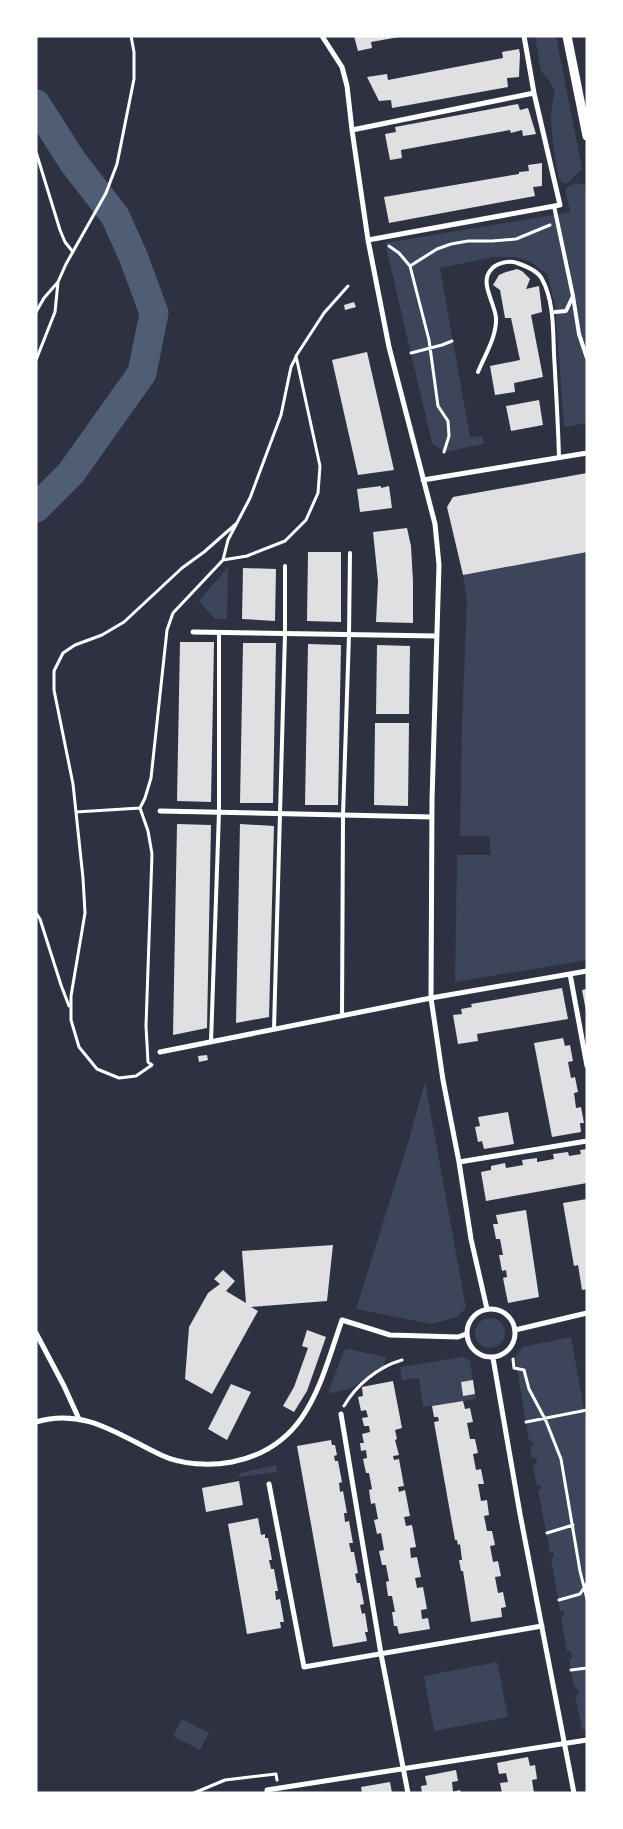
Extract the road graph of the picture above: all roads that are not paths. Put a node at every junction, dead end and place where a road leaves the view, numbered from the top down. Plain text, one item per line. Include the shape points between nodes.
1 (322, 36) edge
2 (524, 36) edge
3 (567, 36) edge
4 (534, 93) junction
5 (352, 130) junction
6 (587, 136) edge
7 (557, 206) junction
8 (368, 240) junction
9 (573, 296) junction
10 (555, 312) dead end
11 (587, 358) edge
12 (478, 372) dead end
13 (587, 453) edge
14 (559, 457) junction
15 (423, 480) junction
16 (350, 553) dead end
17 (285, 566) dead end
18 (193, 632) dead end
19 (219, 633) junction
20 (285, 634) junction
21 (349, 635) junction
22 (437, 636) junction
23 (160, 810) dead end
24 (219, 812) junction
25 (280, 813) junction
26 (343, 815) junction
27 (432, 817) junction
28 (587, 971) edge
29 (570, 974) junction
30 (431, 998) junction
31 (342, 1016) junction
32 (274, 1029) junction
33 (211, 1042) junction
34 (160, 1052) dead end
35 (587, 1066) edge
36 (587, 1141) edge
37 (459, 1162) junction
38 (487, 1309) junction
39 (587, 1313) edge
40 (515, 1330) junction
41 (36, 1333) edge
42 (466, 1334) junction
43 (493, 1358) junction
44 (340, 1414) road end
45 (79, 1419) junction
46 (36, 1422) edge
47 (269, 1484) dead end
48 (542, 1626) junction
49 (382, 1654) junction
50 (587, 1740) edge
51 (566, 1744) junction
52 (403, 1768) junction
53 (267, 1793) edge
54 (408, 1793) edge
55 (574, 1793) edge

1 - 5 street via 342,67
2 - 4 street
3 - 6 street
4 - 5 street
4 - 7 street
5 - 8 street
7 - 8 street
7 - 9 lane
8 - 15 street via 389,347
9 - 10 lane via 566,311
9 - 11 lane via 579,334
12 - 14 lane via 496,331 496,317 486,284 488,272 496,265 513,262 528,266 542,277 548,295
13 - 14 street
14 - 15 street
15 - 22 street via 435,524 439,565
16 - 21 lane
17 - 20 lane
18 - 19 street
19 - 20 street
19 - 24 lane
20 - 21 street
20 - 25 lane
21 - 22 street
21 - 26 lane
22 - 27 street
23 - 24 street
24 - 25 street
24 - 33 lane
25 - 26 street
25 - 32 lane
26 - 27 street
26 - 31 lane
27 - 30 street
28 - 29 street
29 - 30 street
29 - 35 street
30 - 31 street
30 - 37 street
31 - 32 street
32 - 33 street
33 - 34 street
36 - 37 street
37 - 38 street via 471,1239
38 - 40 street via 508,1316
38 - 42 street via 474,1316
39 - 40 street
40 - 43 street via 514,1341 508,1350
41 - 45 street
42 - 43 street via 472,1349
42 - 45 street via 458,1337 390,1335 342,1320 321,1380 297,1425 268,1450 238,1461 190,1463 164,1457 95,1422
43 - 48 street
44 - 49 street
45 - 46 street via 52,1418
47 - 49 street via 304,1667
48 - 49 street
48 - 51 street
49 - 52 street
50 - 51 street
51 - 52 street
51 - 55 street
52 - 53 street via 267,1790
52 - 54 street

